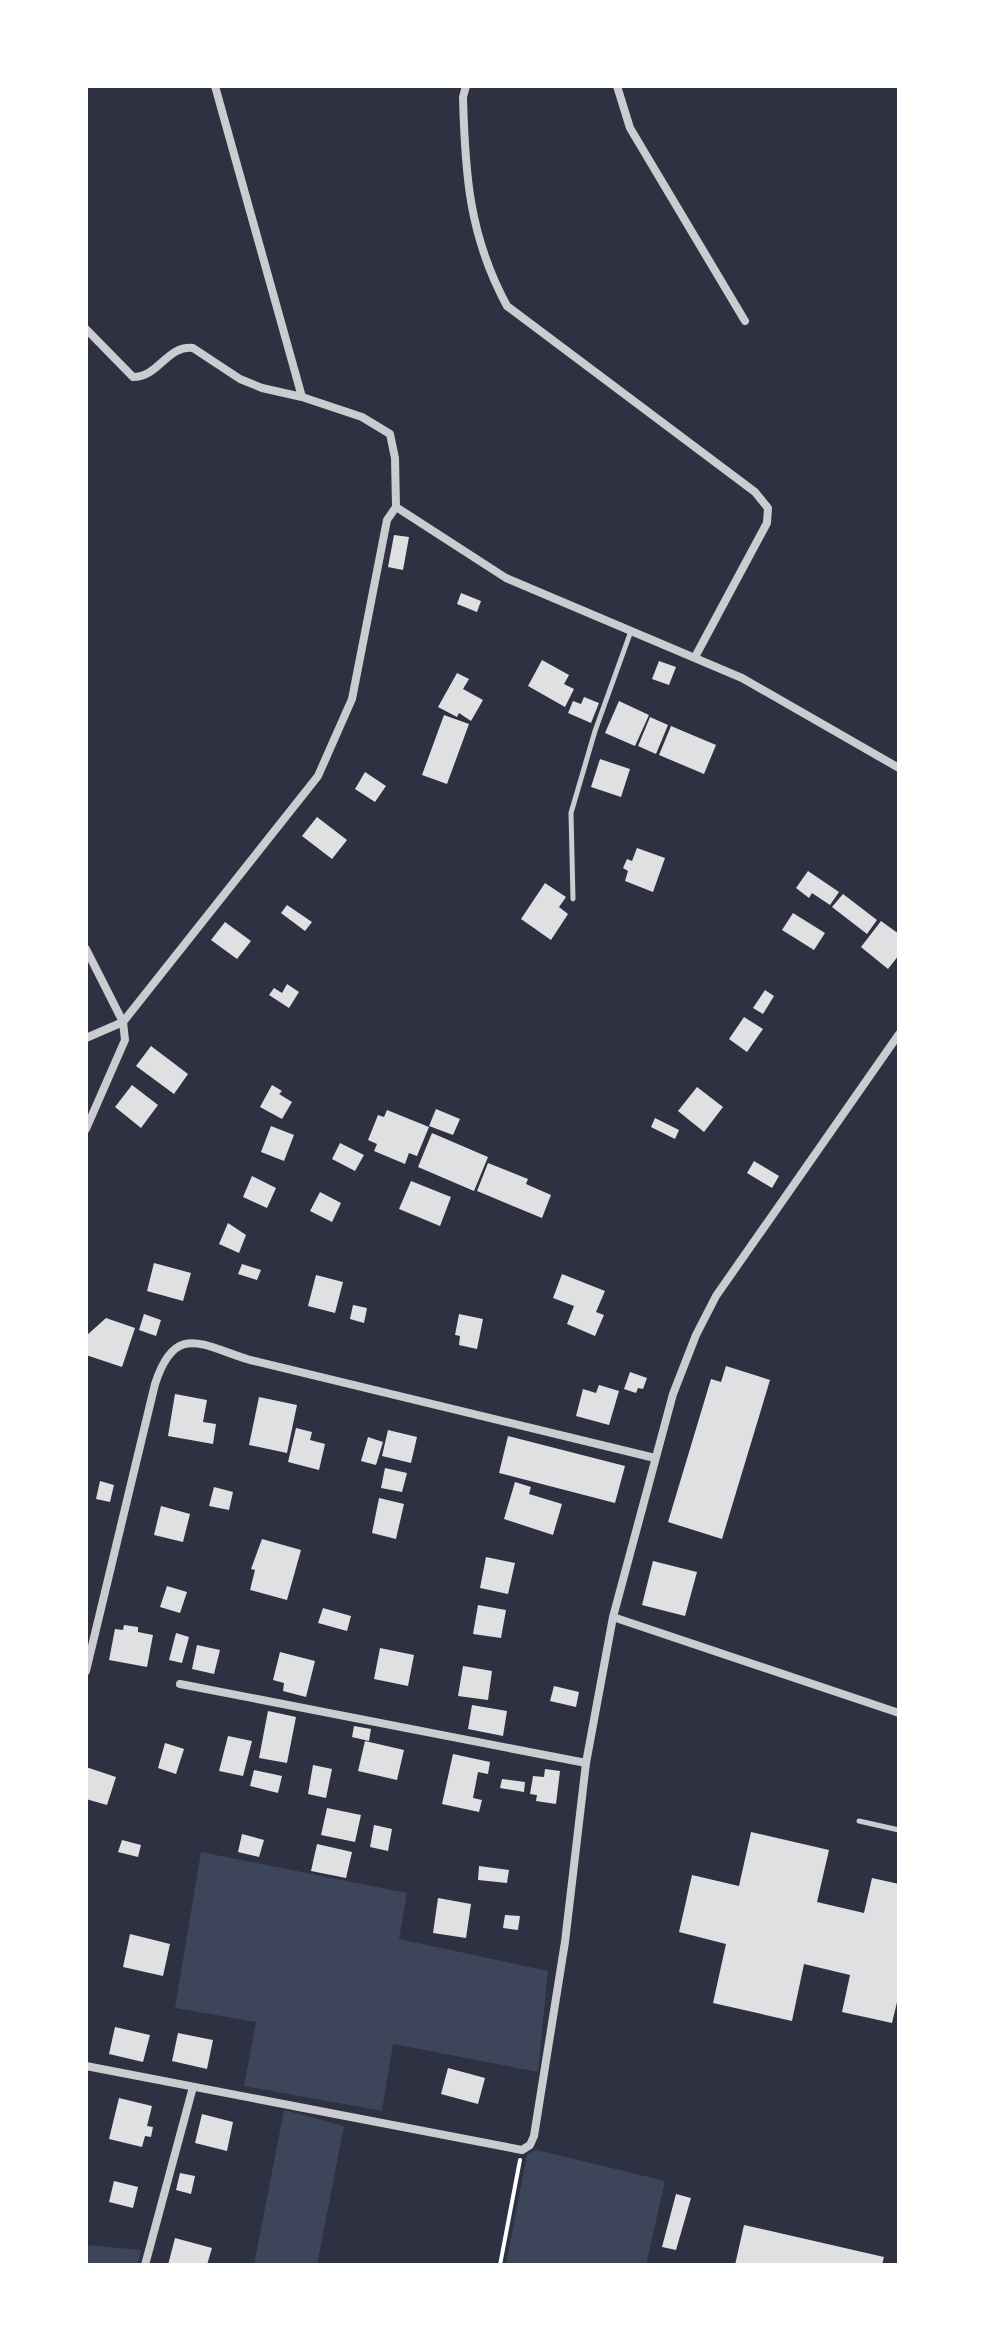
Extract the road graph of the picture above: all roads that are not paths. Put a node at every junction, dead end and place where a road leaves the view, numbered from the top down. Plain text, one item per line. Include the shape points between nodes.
1 (215, 86) edge
2 (466, 86) edge
3 (617, 86) edge
4 (745, 321) dead end
5 (86, 329) edge
6 (302, 397) junction
7 (396, 507) junction
8 (631, 630) junction
9 (695, 657) junction
10 (899, 768) edge
11 (573, 899) dead end
12 (86, 949) edge
13 (123, 1022) junction
14 (899, 1034) edge
15 (86, 1038) edge
16 (86, 1129) edge
17 (655, 1458) junction
18 (613, 1617) junction
19 (86, 1671) edge
20 (180, 1684) dead end
21 (899, 1713) edge
22 (586, 1763) junction
23 (859, 1821) dead end
24 (899, 1830) edge
25 (86, 2066) edge
26 (193, 2087) junction
27 (145, 2265) edge

1 - 6 street
2 - 9 street via 465,173 475,225 507,306 755,492 768,508 767,523
3 - 4 street via 630,128
5 - 6 street via 133,377 145,376 186,347 240,379
6 - 7 street via 362,417 390,434
7 - 8 street via 506,578
7 - 13 street via 387,520 352,699 318,776
8 - 9 street
8 - 11 lane via 571,813
9 - 10 street via 742,678
12 - 13 street
13 - 15 street
13 - 16 street via 125,1040
14 - 17 street via 716,1296 673,1394
17 - 18 street
17 - 19 street via 201,1344 175,1346 161,1367
18 - 21 street
18 - 22 street
20 - 22 street
22 - 26 street via 547,2066 530,2145 522,2150
23 - 24 lane
25 - 26 street
26 - 27 street

